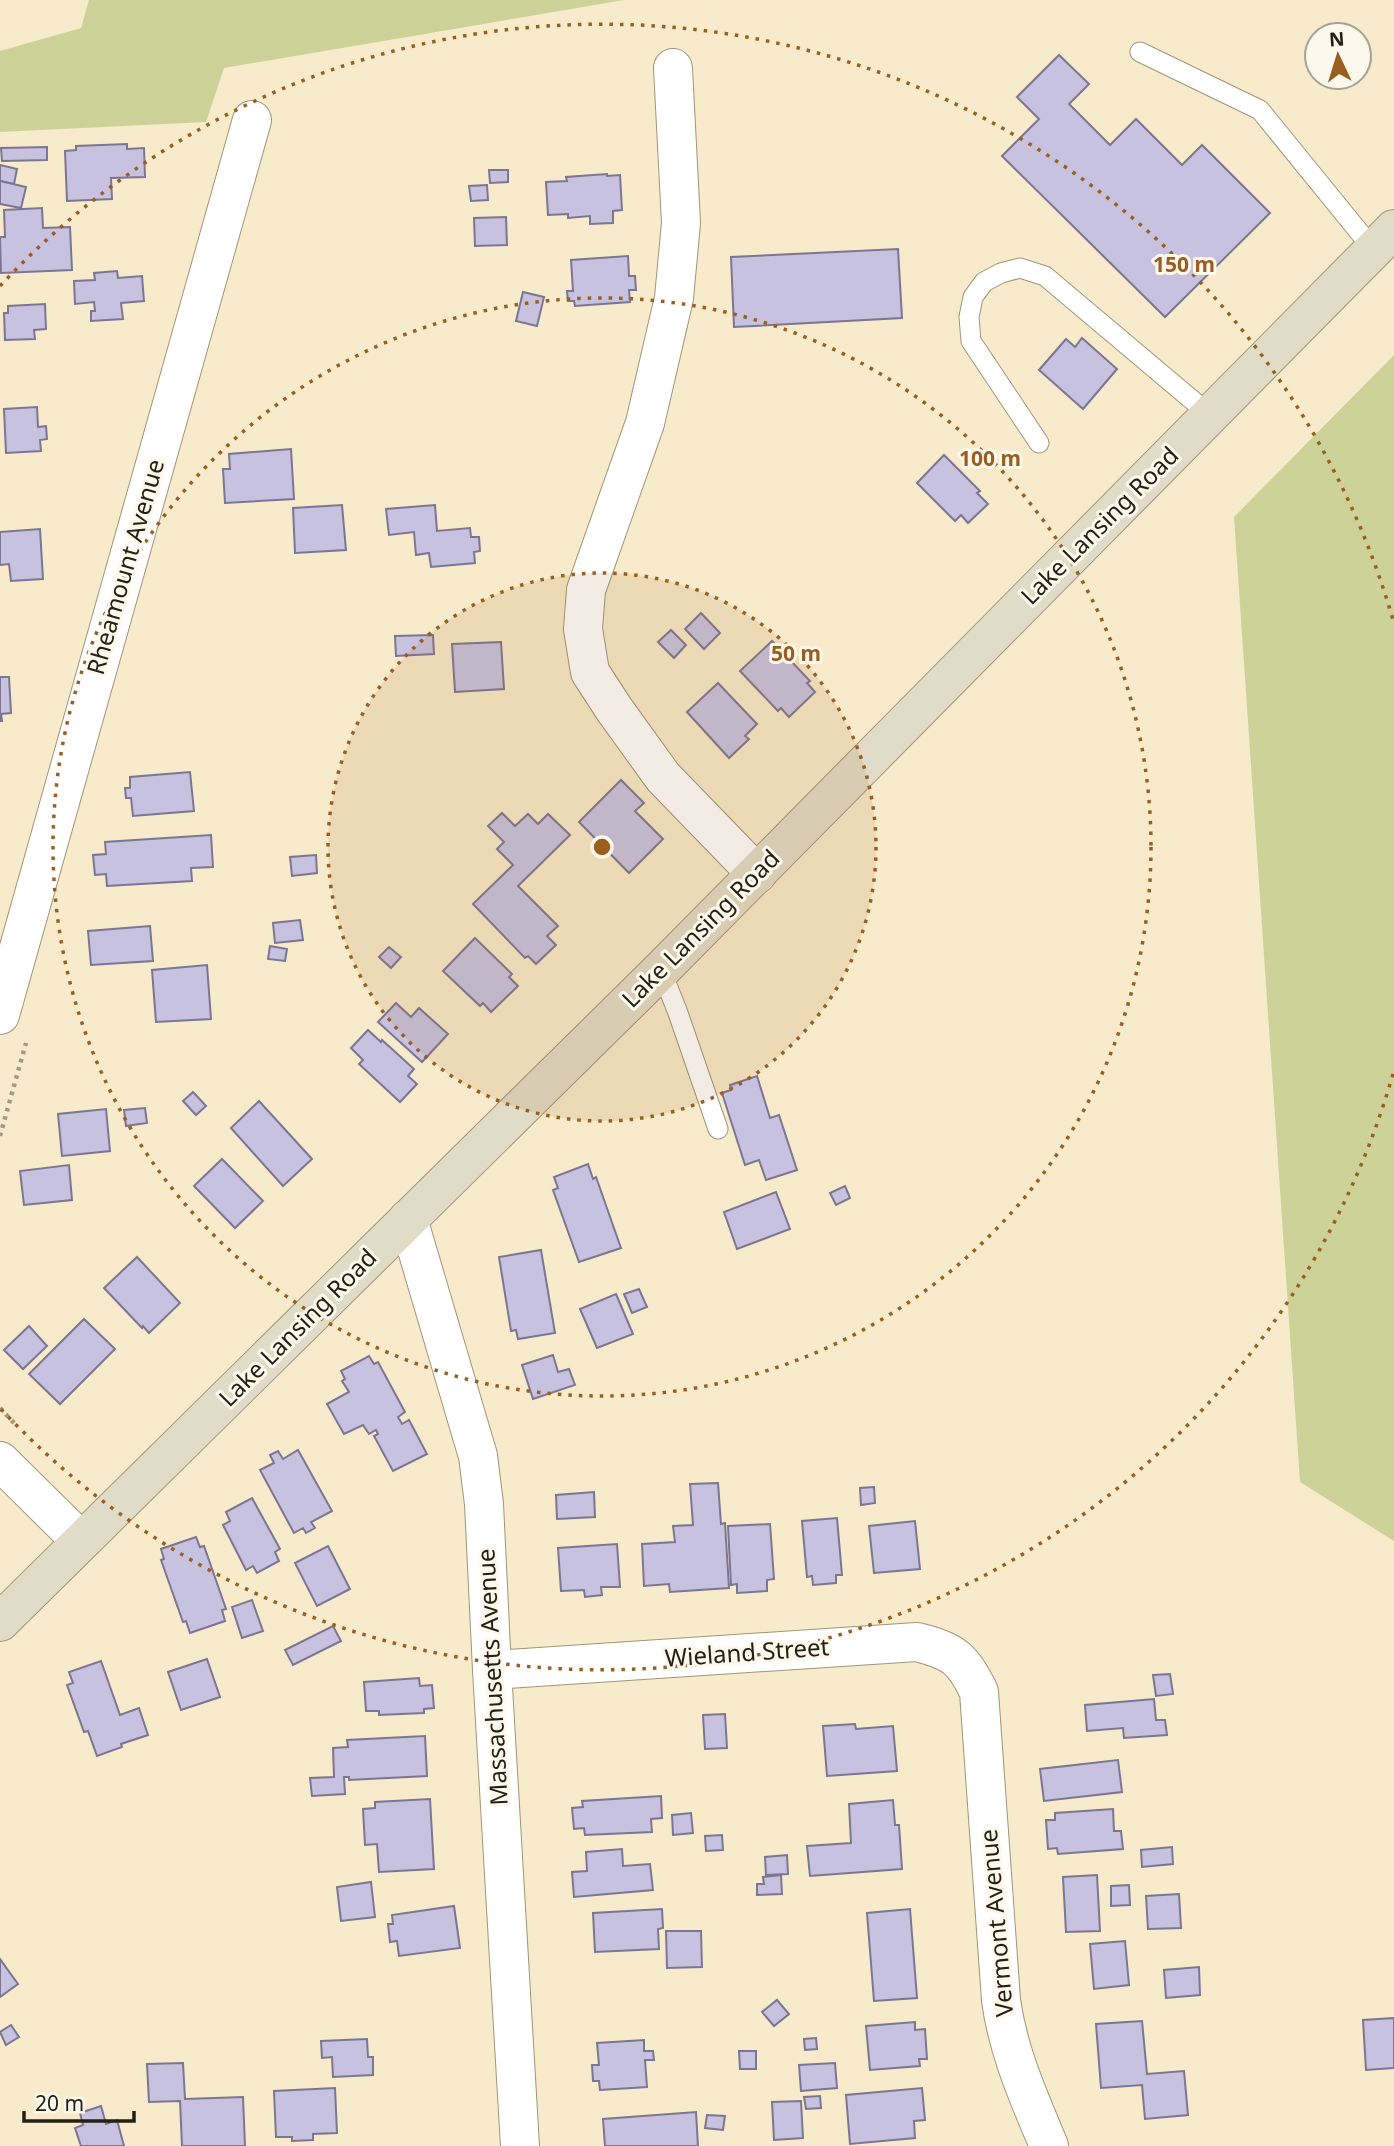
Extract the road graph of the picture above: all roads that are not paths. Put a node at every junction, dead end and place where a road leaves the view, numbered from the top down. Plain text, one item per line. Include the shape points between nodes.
1 (1140, 51) dead end
2 (673, 68) dead end
3 (252, 120) dead end
4 (1384, 239) edge
5 (1210, 415) junction
6 (1039, 443) dead end
7 (757, 874) junction
8 (661, 970) junction
9 (0, 1015) edge
10 (718, 1129) dead end
11 (408, 1219) junction
12 (0, 1461) edge
13 (81, 1541) junction
14 (0, 1622) edge
15 (492, 1670) junction
16 (979, 1692) joint
17 (520, 2146) edge
18 (1049, 2146) edge

1 - 4 lane via 1260,110
2 - 7 street via 681,223 674,298 645,423 586,590 583,629 590,672 663,778
3 - 9 street, Rheamount Avenue
4 - 5 main road, Lake Lansing Road
5 - 6 lane via 1045,276 1020,268 984,282 973,297 971,341
5 - 7 main road, Lake Lansing Road
7 - 8 main road, Lake Lansing Road
8 - 10 lane
8 - 11 main road, Lake Lansing Road
11 - 13 main road, Lake Lansing Road
11 - 15 street, Massachusetts Avenue via 478,1456
12 - 13 street
13 - 14 main road, Lake Lansing Road
15 - 16 street, Wieland Street via 916,1642 944,1649 968,1669
15 - 17 street, Massachusetts Avenue
16 - 18 street, Vermont Avenue via 1005,2028

